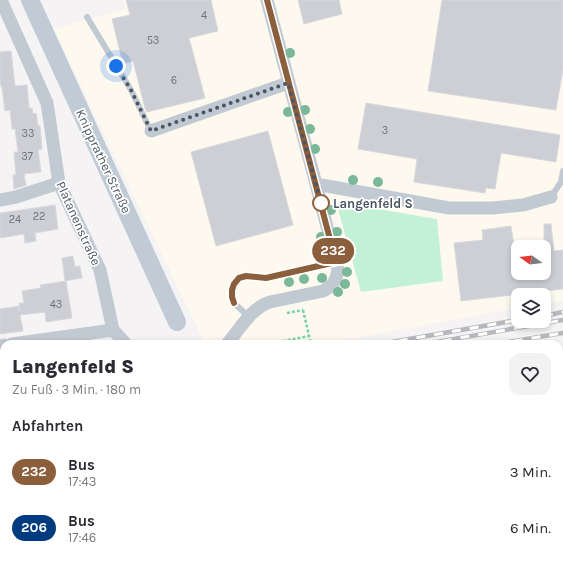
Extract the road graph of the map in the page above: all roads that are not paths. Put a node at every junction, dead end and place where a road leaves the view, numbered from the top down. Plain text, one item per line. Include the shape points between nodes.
1 (1, 0) edge
2 (30, 0) edge
3 (266, 0) edge
4 (87, 17) dead end
5 (288, 83) junction
6 (151, 131) joint
7 (563, 171) edge
8 (59, 183) junction
9 (316, 184) junction
10 (551, 197) joint
11 (0, 200) edge
12 (336, 262) junction
13 (249, 317) junction
14 (177, 322) dead end
15 (113, 330) junction
16 (41, 340) edge
17 (122, 340) edge
18 (230, 340) edge

1 - 8 street, Platanenstraße via 47,103
2 - 14 main road, Knipprather Straße
3 - 5 street
4 - 6 lane via 131,90
5 - 6 street
5 - 9 street
7 - 10 lane via 561,182
8 - 11 street
8 - 15 street, Platanenstraße via 100,270
9 - 10 street via 449,208 523,205
9 - 12 street
12 - 13 street via 338,270 329,288 264,304
12 - 13 lane via 266,278 239,278 234,284 232,297 234,303
13 - 18 street
15 - 16 street
15 - 17 street

